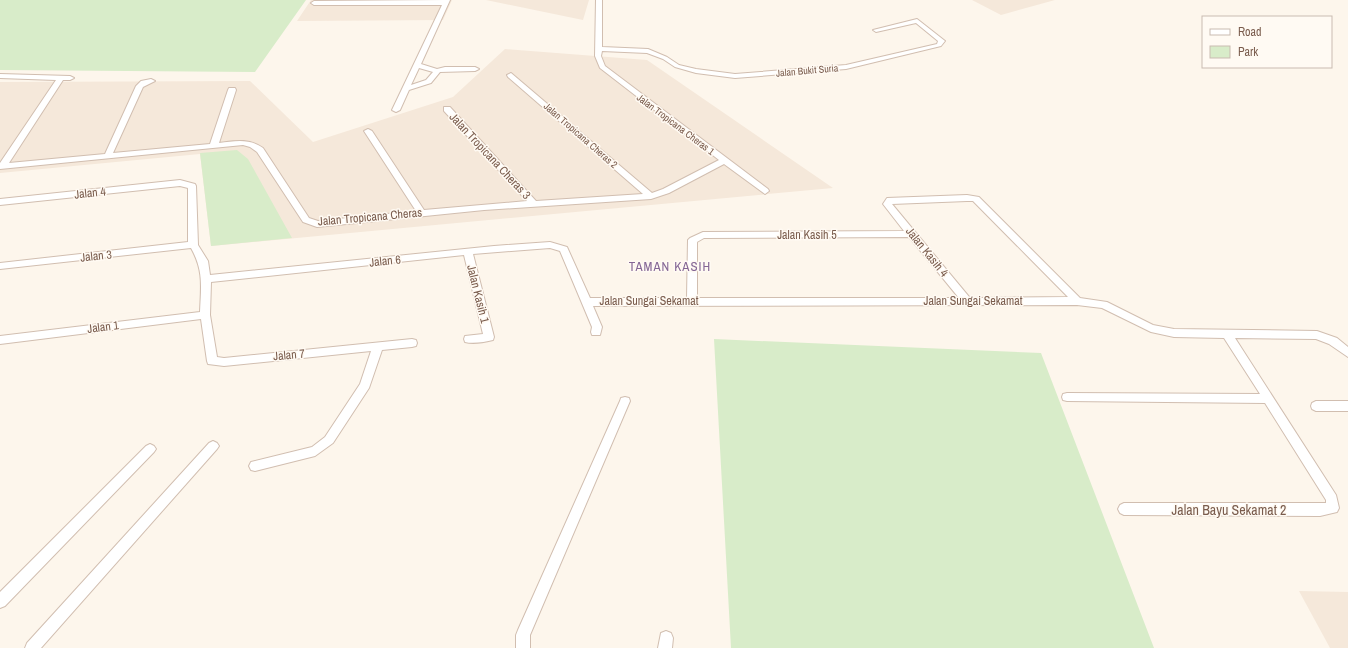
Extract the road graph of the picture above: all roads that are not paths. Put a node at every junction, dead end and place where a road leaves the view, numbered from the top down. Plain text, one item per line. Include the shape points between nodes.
1 (599, 0) edge
2 (446, 1) edge
3 (314, 3) dead end
4 (909, 15) dead end
5 (917, 22) junction
6 (876, 30) dead end
7 (599, 49) junction
8 (417, 65) junction
9 (475, 69) dead end
10 (437, 71) junction
11 (511, 75) dead end
12 (0, 76) edge
13 (61, 78) junction
14 (70, 78) dead end
15 (152, 82) dead end
16 (406, 88) junction
17 (232, 90) dead end
18 (447, 109) dead end
19 (396, 110) dead end
20 (368, 131) dead end
21 (214, 145) junction
22 (108, 156) junction
23 (724, 160) junction
24 (2, 166) edge
25 (765, 192) dead end
26 (651, 196) junction
27 (0, 202) edge
28 (533, 203) junction
29 (421, 212) junction
30 (912, 234) junction
31 (193, 246) junction
32 (468, 252) junction
33 (0, 266) edge
34 (206, 279) junction
35 (692, 301) junction
36 (967, 301) junction
37 (1077, 301) junction
38 (586, 302) junction
39 (205, 315) junction
40 (596, 332) dead end
41 (1227, 334) junction
42 (469, 338) dead end
43 (0, 340) edge
44 (412, 344) dead end
45 (378, 347) junction
46 (1348, 353) edge
47 (1067, 397) dead end
48 (1268, 399) junction
49 (625, 401) dead end
50 (1316, 406) dead end
51 (1348, 406) edge
52 (213, 446) dead end
53 (150, 449) dead end
54 (255, 466) dead end
55 (1124, 509) dead end
56 (0, 601) edge
57 (32, 648) edge
58 (523, 648) edge

1 - 7 street, Jalan Tropicana Cheras 1
2 - 3 street
2 - 8 street
4 - 5 street
5 - 6 street
5 - 7 street, Jalan Bukit Suria via 942,41 939,45 846,67 773,74 716,75 677,66 648,51
7 - 23 street, Jalan Tropicana Cheras 1 via 598,56 602,67
8 - 10 street
8 - 16 street
9 - 10 street
10 - 16 street via 426,83
11 - 26 street, Jalan Tropicana Cheras 2
12 - 13 street
13 - 14 street
13 - 24 street
15 - 22 street via 140,86
16 - 19 street
17 - 21 street
18 - 28 street, Jalan Tropicana Cheras 3
20 - 29 street
21 - 22 street, Jalan Tropicana Cheras
21 - 29 street, Jalan Tropicana Cheras via 242,143 253,145 260,150 306,220 317,224
22 - 24 street, Jalan Tropicana Cheras
23 - 25 street, Jalan Tropicana Cheras 1
23 - 26 street, Jalan Tropicana Cheras via 666,191
26 - 28 street, Jalan Tropicana Cheras
27 - 31 street, Jalan 4 via 180,183 192,186
28 - 29 street, Jalan Tropicana Cheras
30 - 35 street, Jalan Kasih 5 via 702,235 693,240
30 - 36 street, Jalan Kasih 4
30 - 37 street, Jalan Kasih 4 via 887,204 890,200 976,199
31 - 33 street, Jalan 3
31 - 34 street via 203,261
32 - 34 street, Jalan 6
32 - 38 street, Jalan 6 via 550,245 564,248
32 - 42 street, Jalan Kasih 1 via 489,337
34 - 39 street
35 - 36 street, Jalan Sungai Sekamat
35 - 38 street, Jalan Sungai Sekamat
36 - 37 street, Jalan Sungai Sekamat
37 - 41 street, Jalan Sungai Sekamat via 1104,305 1151,328 1174,333
38 - 40 street via 597,326
39 - 43 street, Jalan 1
39 - 45 street, Jalan 7 via 212,361 224,362
41 - 46 street, Jalan Sungai Sekamat via 1317,335 1333,340
41 - 48 street
44 - 45 street, Jalan 7
45 - 54 street via 364,384 329,440 315,451
47 - 48 street
48 - 55 street, Jalan Bayu Sekamat 2 via 1332,499 1333,508
49 - 58 street via 523,635
50 - 51 street
52 - 57 street
53 - 56 street

